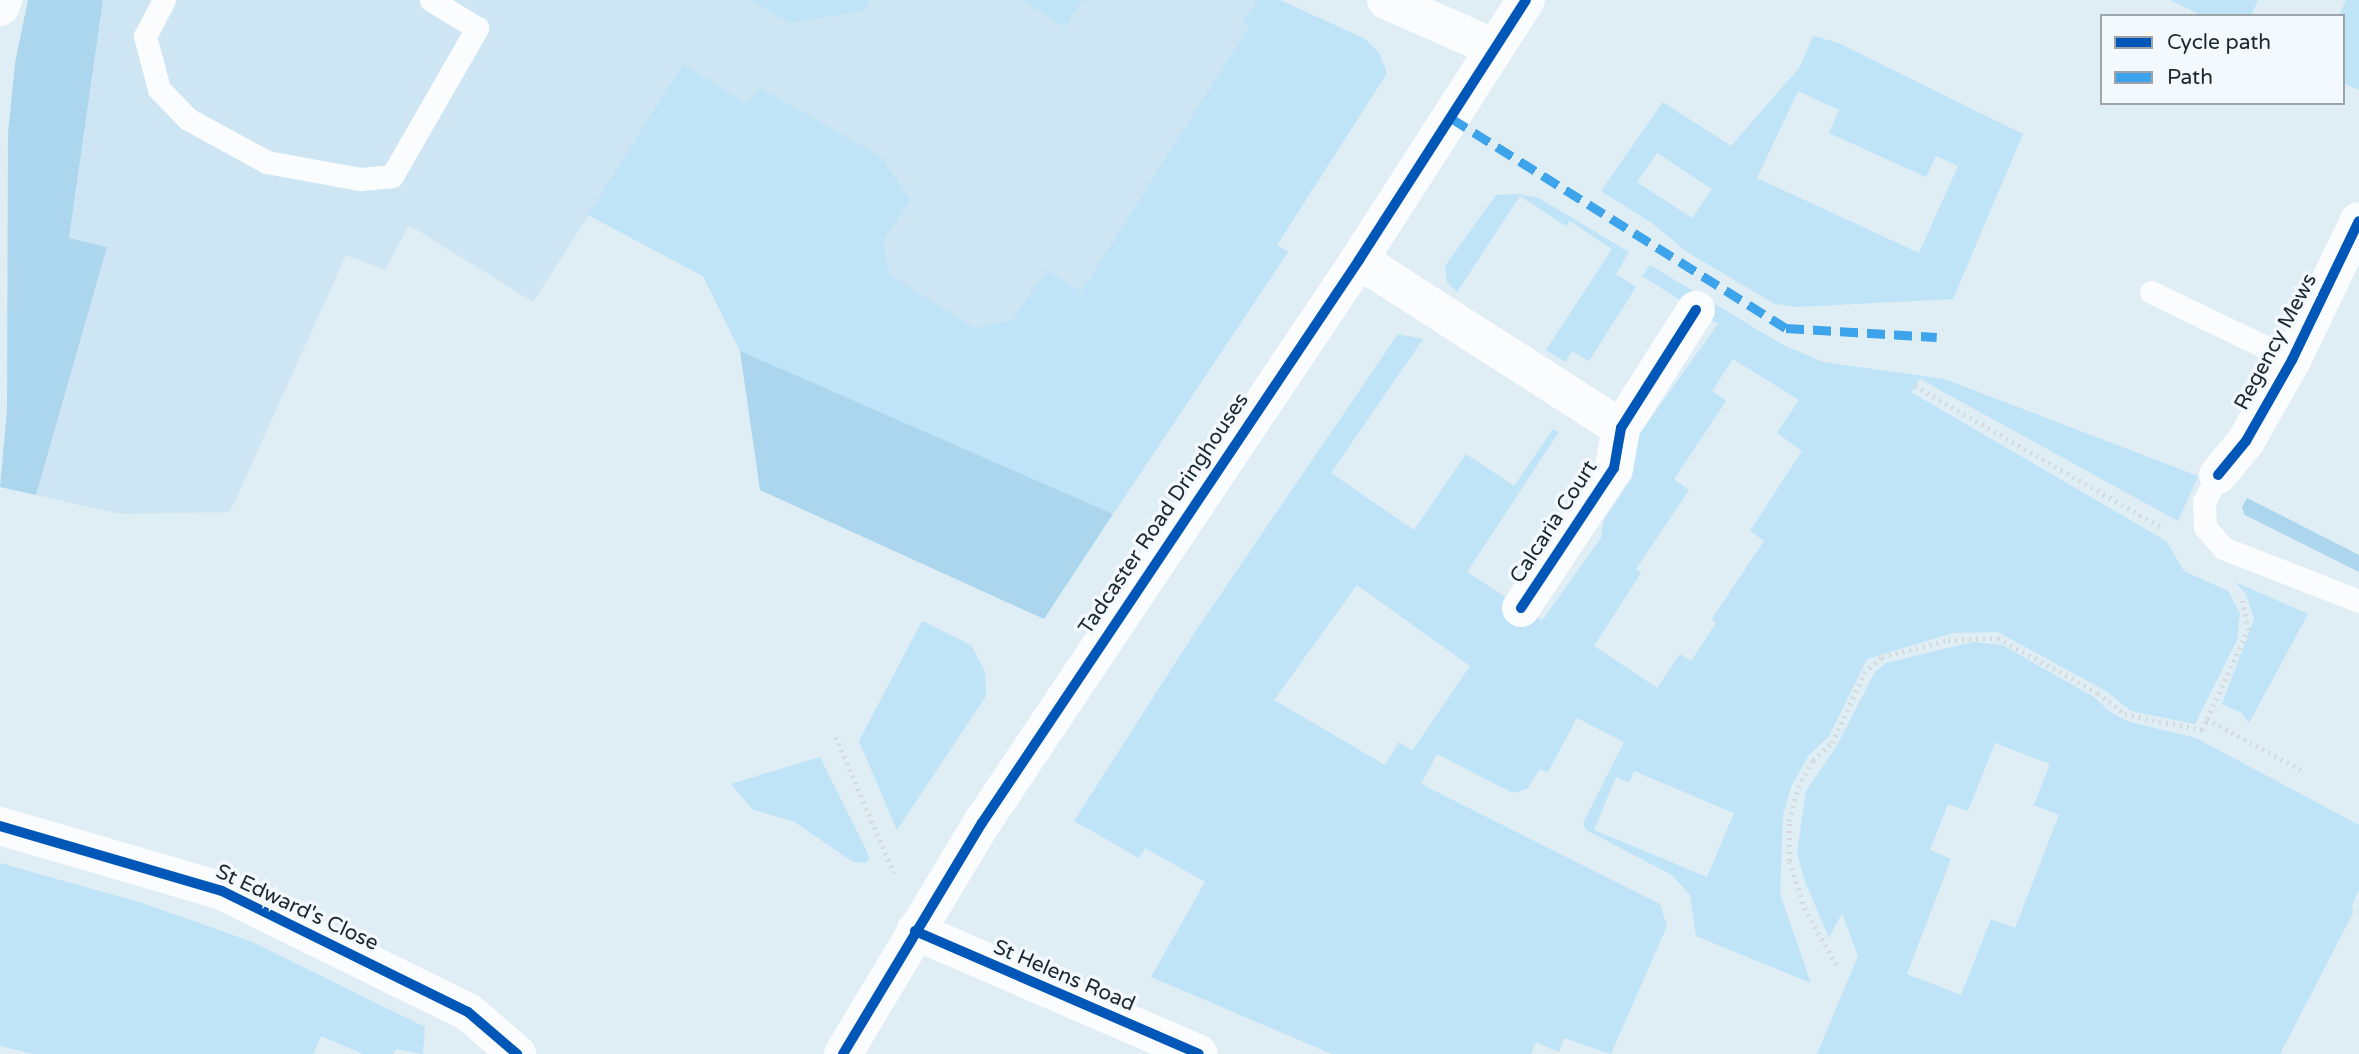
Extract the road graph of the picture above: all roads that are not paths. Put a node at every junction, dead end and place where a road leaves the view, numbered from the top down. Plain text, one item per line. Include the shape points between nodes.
1 (3, 0) edge
2 (164, 0) edge
3 (431, 0) edge
4 (1386, 0) edge
5 (1526, 0) edge
6 (0, 7) edge
7 (1495, 48) junction
8 (2359, 221) edge
9 (1359, 260) junction
10 (2151, 292) dead end
11 (1696, 310) dead end
12 (2292, 360) junction
13 (1621, 428) junction
14 (2218, 475) joint
15 (2359, 601) edge
16 (1521, 608) dead end
17 (0, 826) edge
18 (919, 924) junction
19 (517, 1054) edge
20 (843, 1054) edge
21 (1199, 1054) edge

1 - 6 street
2 - 3 lane via 145,36 159,89 188,119 267,162 360,178 392,176 477,29
4 - 7 street
5 - 7 street, Tadcaster Road Dringhouses
7 - 9 street, Tadcaster Road Dringhouses
8 - 12 street, Regency Mews
9 - 13 street
9 - 18 street, Tadcaster Road Dringhouses via 1085,666
10 - 12 lane
11 - 13 street, Calcaria Court
12 - 14 street, Regency Mews via 2246,441
13 - 16 street, Calcaria Court via 1614,468
14 - 15 lane via 2204,501 2205,527 2223,548
17 - 19 street, St Edward's Close via 222,891 468,1012
18 - 20 street, Tadcaster Road Dringhouses
18 - 21 street, St Helens Road

